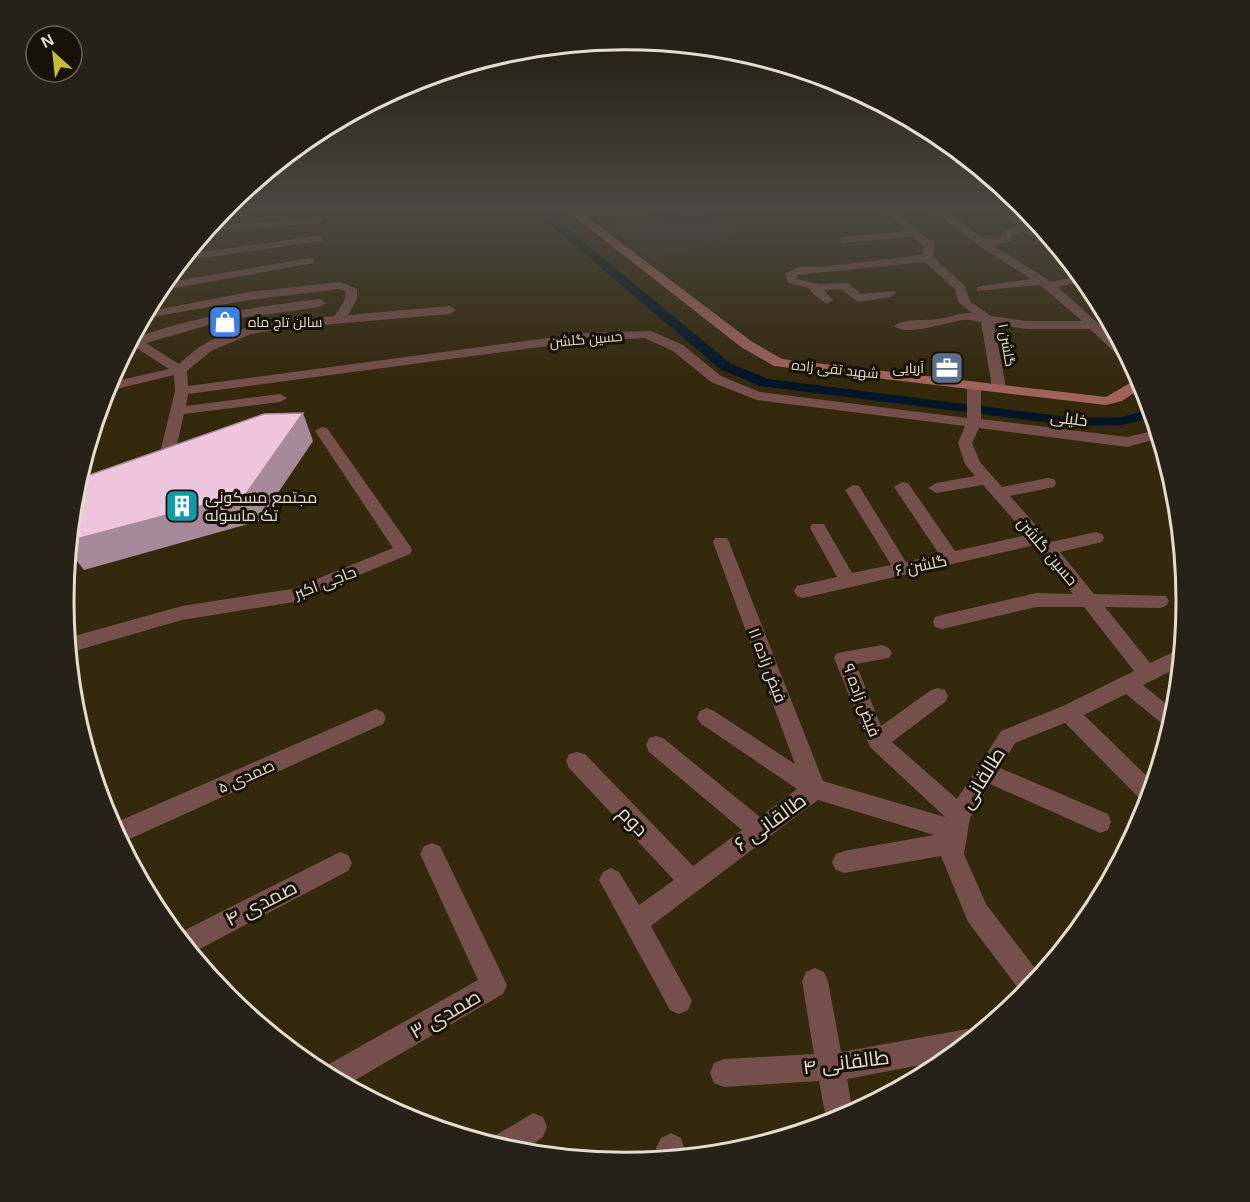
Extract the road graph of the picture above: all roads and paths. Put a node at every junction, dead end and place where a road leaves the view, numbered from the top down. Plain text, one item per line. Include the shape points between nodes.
1 (281, 266) edge
2 (644, 266) edge
3 (840, 266) edge
4 (936, 266) edge
5 (1019, 266) edge
6 (1073, 279) edge
7 (1046, 283) junction
8 (174, 284) edge
9 (981, 289) dead end
10 (816, 291) junction
11 (890, 293) dead end
12 (827, 300) dead end
13 (320, 303) dead end
14 (450, 310) dead end
15 (154, 314) edge
16 (987, 319) junction
17 (339, 320) junction
18 (1093, 325) junction
19 (900, 326) dead end
20 (138, 341) edge
21 (1112, 343) edge
22 (180, 370) junction
23 (974, 384) junction
24 (117, 385) edge
25 (999, 387) junction
26 (1134, 387) edge
27 (182, 391) junction
28 (280, 398) dead end
29 (177, 411) junction
30 (974, 423) junction
31 (322, 431) dead end
32 (1151, 436) edge
33 (144, 476) edge
34 (987, 479) junction
35 (1048, 483) dead end
36 (902, 488) dead end
37 (936, 488) dead end
38 (853, 490) dead end
39 (999, 493) junction
40 (818, 528) dead end
41 (1096, 538) dead end
42 (721, 542) dead end
43 (1042, 544) junction
44 (951, 558) junction
45 (902, 569) junction
46 (848, 581) junction
47 (803, 591) dead end
48 (1090, 601) junction
49 (1160, 601) dead end
50 (942, 622) dead end
51 (76, 644) edge
52 (882, 652) dead end
53 (1173, 661) edge
54 (1138, 679) junction
55 (938, 696) dead end
56 (1165, 712) edge
57 (1069, 713) junction
58 (707, 717) dead end
59 (376, 718) dead end
60 (877, 741) junction
61 (656, 745) dead end
62 (577, 761) dead end
63 (986, 772) junction
64 (1144, 788) edge
65 (815, 789) junction
66 (1100, 822) dead end
67 (123, 830) edge
68 (759, 830) junction
69 (957, 830) junction
70 (432, 854) dead end
71 (844, 862) dead end
72 (340, 863) dead end
73 (611, 880) dead end
74 (690, 880) junction
75 (635, 923) junction
76 (190, 940) edge
77 (1027, 979) edge
78 (815, 981) dead end
79 (679, 1001) dead end
80 (951, 1046) edge
81 (831, 1067) junction
82 (340, 1073) edge
83 (724, 1073) dead end
84 (838, 1110) edge
85 (533, 1127) dead end
86 (512, 1141) edge

1 - 8 street
2 - 23 main road, شهید تقی زاده via 746,344 779,363
3 - 10 street via 791,274 792,281 814,285
4 - 16 street, گلشن ۱ via 961,288 964,302
5 - 7 street
6 - 7 street
7 - 9 street
7 - 18 street
10 - 11 street via 844,285 858,298
10 - 12 street
13 - 20 street via 229,315
14 - 17 street
15 - 17 street via 249,296 340,285 351,289 351,299
16 - 18 street via 1026,325
16 - 19 street via 964,316
16 - 25 street, گلشن ۱
17 - 22 street via 248,331 206,348
18 - 21 street
20 - 22 street
22 - 24 street
22 - 27 street
23 - 25 main road, شهید تقی زاده
23 - 30 street, حسین گلشن
25 - 26 main road, شهید تقی زاده via 1106,401
27 - 29 street
27 - 30 street, حسین گلشن via 585,337 647,334 678,348 716,379 757,396
28 - 29 street
29 - 33 street via 164,467
30 - 32 street, خلیلی via 1127,442
30 - 34 street, حسین گلشن via 965,443 973,464
31 - 51 street, حاجی اکبر via 404,550 294,595 182,613
34 - 37 street
34 - 39 street, حسین گلشن
35 - 39 street
36 - 44 street
38 - 45 street
39 - 43 street, حسین گلشن
40 - 46 street
41 - 43 street, گلشن ۶
42 - 65 street, فیض زاده ۱۱
43 - 44 street, گلشن ۶
43 - 48 street, حسین گلشن
44 - 45 street, گلشن ۶
45 - 46 street, گلشن ۶
46 - 47 street, گلشن ۶
48 - 49 street
48 - 50 street via 1036,600
48 - 54 street, حسین گلشن
52 - 60 street, فیض زاده ۹ via 844,658
53 - 54 street, طالقانی
54 - 56 street, حسین گلشن
54 - 57 street, طالقانی
55 - 60 street
57 - 63 street, طالقانی via 1008,737
57 - 64 street
58 - 65 street
59 - 67 street, صمدی ۵
60 - 69 street, فیض زاده ۹
61 - 68 street
62 - 74 street, دوم
63 - 66 street
63 - 69 street, طالقانی
65 - 68 street, طالقانی ۶
65 - 69 street, طالقانی ۶
68 - 74 street, طالقانی ۶
69 - 71 street
69 - 77 street via 952,854 977,913
70 - 82 street, صمدی ۳ via 494,985
72 - 76 street, صمدی ۴
73 - 75 street
74 - 75 street, طالقانی ۶
75 - 79 street
78 - 81 street
80 - 81 street, طالقانی ۴
81 - 83 street, طالقانی ۴
81 - 84 street
85 - 86 street

